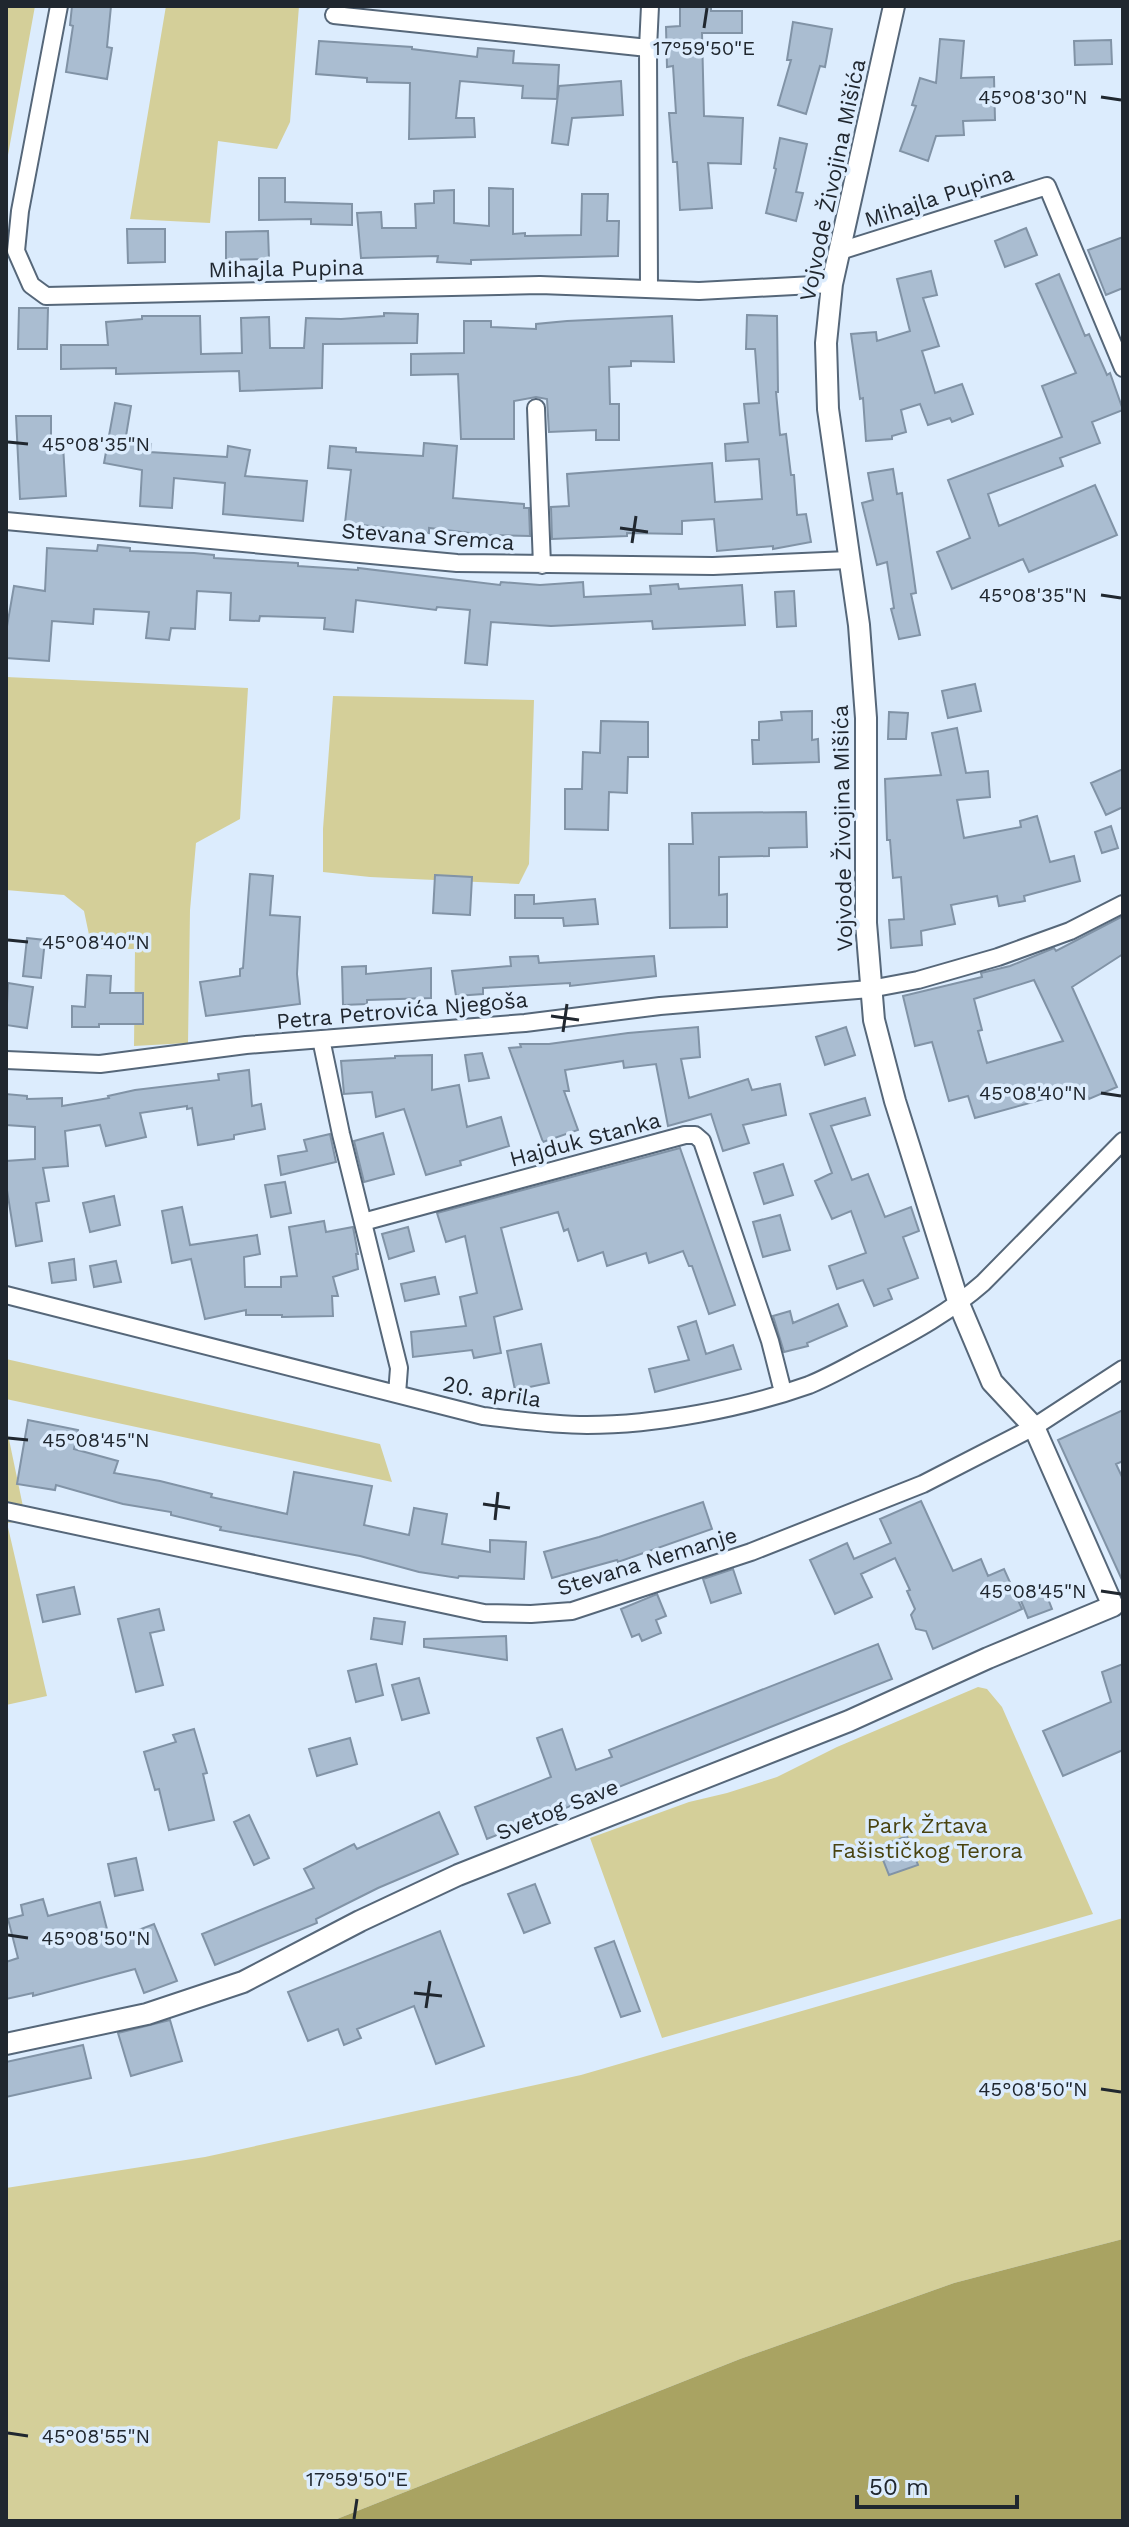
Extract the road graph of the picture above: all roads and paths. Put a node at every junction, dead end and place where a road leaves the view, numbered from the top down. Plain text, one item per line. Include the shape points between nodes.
1 (59, 6) edge
2 (650, 6) edge
3 (894, 6) edge
4 (334, 15) dead end
5 (648, 48) junction
6 (840, 251) junction
7 (832, 284) junction
8 (649, 288) junction
9 (1123, 368) edge
10 (536, 408) dead end
11 (6, 521) edge
12 (848, 560) junction
13 (542, 565) junction
14 (1123, 904) edge
15 (870, 989) junction
16 (321, 1039) junction
17 (6, 1060) edge
18 (1123, 1141) edge
19 (363, 1222) junction
20 (6, 1295) edge
21 (959, 1304) junction
22 (1123, 1369) edge
23 (783, 1392) junction
24 (397, 1394) junction
25 (1034, 1427) junction
26 (6, 1511) edge
27 (1118, 1604) edge
28 (6, 2044) edge

1 - 8 street, Mihajla Pupina via 16,251 31,285 46,296 540,285
2 - 5 street
3 - 6 street, Vojvode Živojina Mišića
4 - 5 street
5 - 8 street
6 - 7 street, Vojvode Živojina Mišića
6 - 9 street, Mihajla Pupina via 1047,186
7 - 8 street, Mihajla Pupina via 699,291
7 - 12 street, Vojvode Živojina Mišića via 826,343 828,409
10 - 13 street
11 - 13 street, Stevana Sremca via 457,563
12 - 13 street, Stevana Sremca
12 - 15 street, Vojvode Živojina Mišića via 866,718
14 - 15 street, Petra Petrovića Njegoša via 1070,931 998,957
15 - 16 street, Petra Petrovića Njegoša
15 - 21 street, Vojvode Živojina Mišića via 895,1101
16 - 17 street, Petra Petrovića Njegoša via 100,1064
16 - 19 street
18 - 21 street, 20. aprila
19 - 23 street, Hajduk Stanka via 695,1135 702,1141
19 - 24 street via 399,1368
20 - 24 street, 20. aprila
21 - 23 street, 20. aprila via 811,1384
21 - 25 street, Vojvode Živojina Mišića via 992,1382
22 - 25 street, Stevana Nemanje
23 - 24 street, 20. aprila via 735,1407 588,1425 483,1416
25 - 26 street, Stevana Nemanje via 910,1489 751,1552 572,1611 484,1613
25 - 27 street, Vojvode Živojina Mišića
27 - 28 street, Svetog Save via 849,1721 458,1875 233,1986 147,2014

